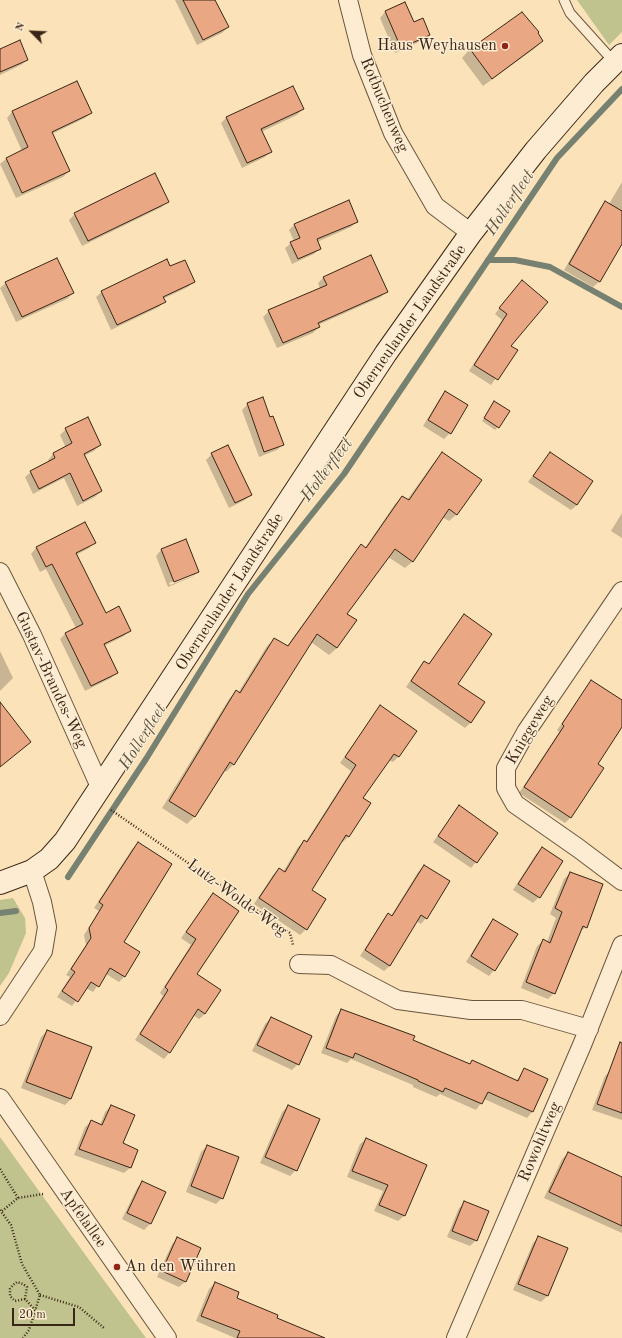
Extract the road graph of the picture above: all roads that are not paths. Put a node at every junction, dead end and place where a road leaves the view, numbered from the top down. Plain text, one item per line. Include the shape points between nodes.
1 (348, 0) edge
2 (564, 0) edge
3 (618, 59) edge
4 (471, 233) junction
5 (0, 572) edge
6 (622, 591) edge
7 (101, 789) junction
8 (32, 871) junction
9 (622, 881) edge
10 (0, 883) edge
11 (622, 945) edge
12 (299, 964) road end
13 (0, 1016) edge
14 (589, 1029) junction
15 (0, 1098) edge
16 (167, 1338) edge
17 (456, 1338) edge

1 - 4 street, Rotbuchenweg via 362,55 393,133 435,206
2 - 3 lane via 570,13
3 - 4 street, Oberneulander Landstraße via 536,150
4 - 7 street, Oberneulander Landstraße via 386,353
5 - 7 street, Gustav-Brandes-Weg via 32,635
6 - 9 street, Kniggeweg via 526,732 506,768 506,788 515,804
7 - 8 street, Oberneulander Landstraße via 65,842 49,859
8 - 10 street, Oberneulander Landstraße
8 - 13 street via 47,927 43,951
11 - 14 street, Rowohltweg
12 - 14 street via 331,965 398,1000 471,1010 522,1010
14 - 17 street, Rowohltweg
15 - 16 street, Apfelallee

